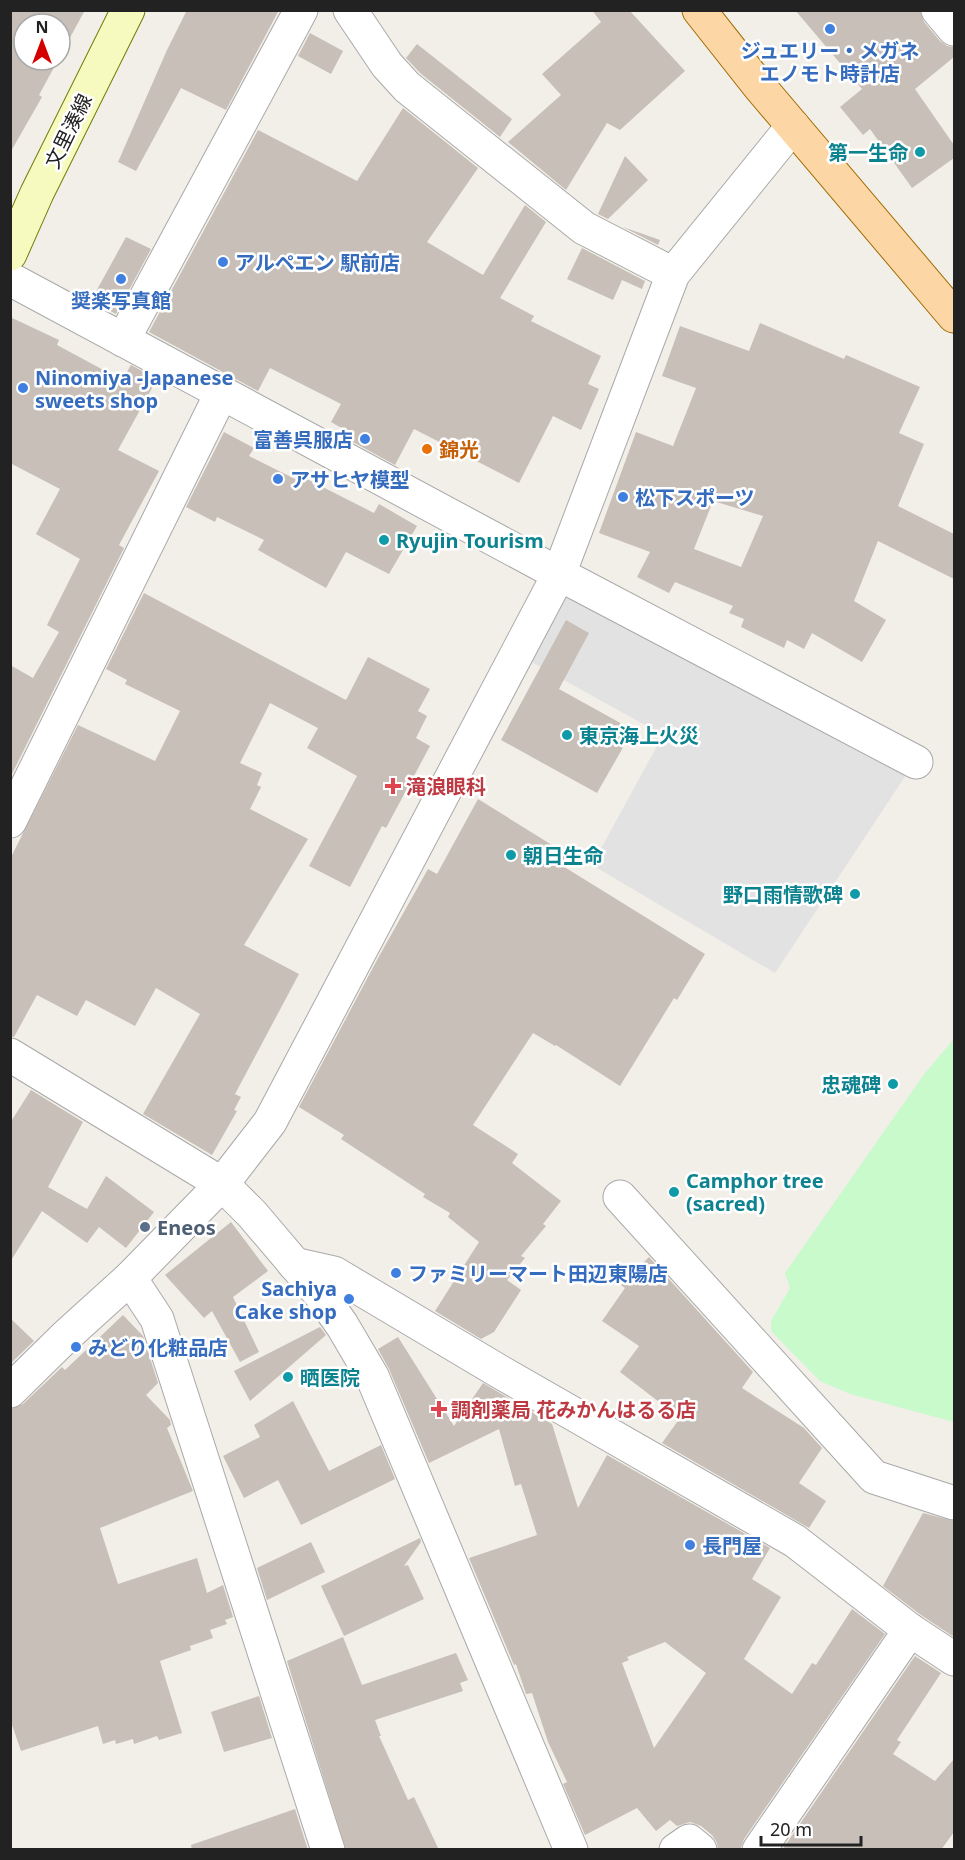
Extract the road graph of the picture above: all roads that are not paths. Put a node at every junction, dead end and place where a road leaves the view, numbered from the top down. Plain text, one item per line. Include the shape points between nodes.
1 (128, 10) edge
2 (301, 10) edge
3 (350, 10) edge
4 (699, 10) edge
5 (938, 10) edge
6 (954, 28) edge
7 (793, 126) junction
8 (10, 254) edge
9 (673, 274) junction
10 (10, 279) edge
11 (954, 316) edge
12 (123, 340) junction
13 (222, 392) junction
14 (559, 574) junction
15 (915, 762) dead end
16 (10, 821) edge
17 (10, 1055) edge
18 (222, 1184) junction
19 (620, 1197) dead end
20 (294, 1264) junction
21 (130, 1278) junction
22 (10, 1391) edge
23 (954, 1503) edge
24 (910, 1630) junction
25 (954, 1659) edge
26 (328, 1850) edge
27 (571, 1850) edge
28 (676, 1850) edge
29 (700, 1850) edge
30 (759, 1850) edge

1 - 8 main road, 文里湊線
2 - 12 street
3 - 9 street via 407,87 584,228
4 - 7 main road
5 - 6 street
7 - 9 street
7 - 11 main road
9 - 14 street
10 - 12 street
12 - 13 street
13 - 14 street
13 - 16 street
14 - 15 street
14 - 18 street via 270,1122
17 - 18 street
18 - 20 street
18 - 21 street
19 - 23 street via 874,1477
20 - 24 street via 334,1273 795,1541
20 - 27 street via 342,1325 372,1376
21 - 22 street
21 - 26 street via 158,1318
24 - 25 street
24 - 30 street
28 - 29 street via 689,1841

